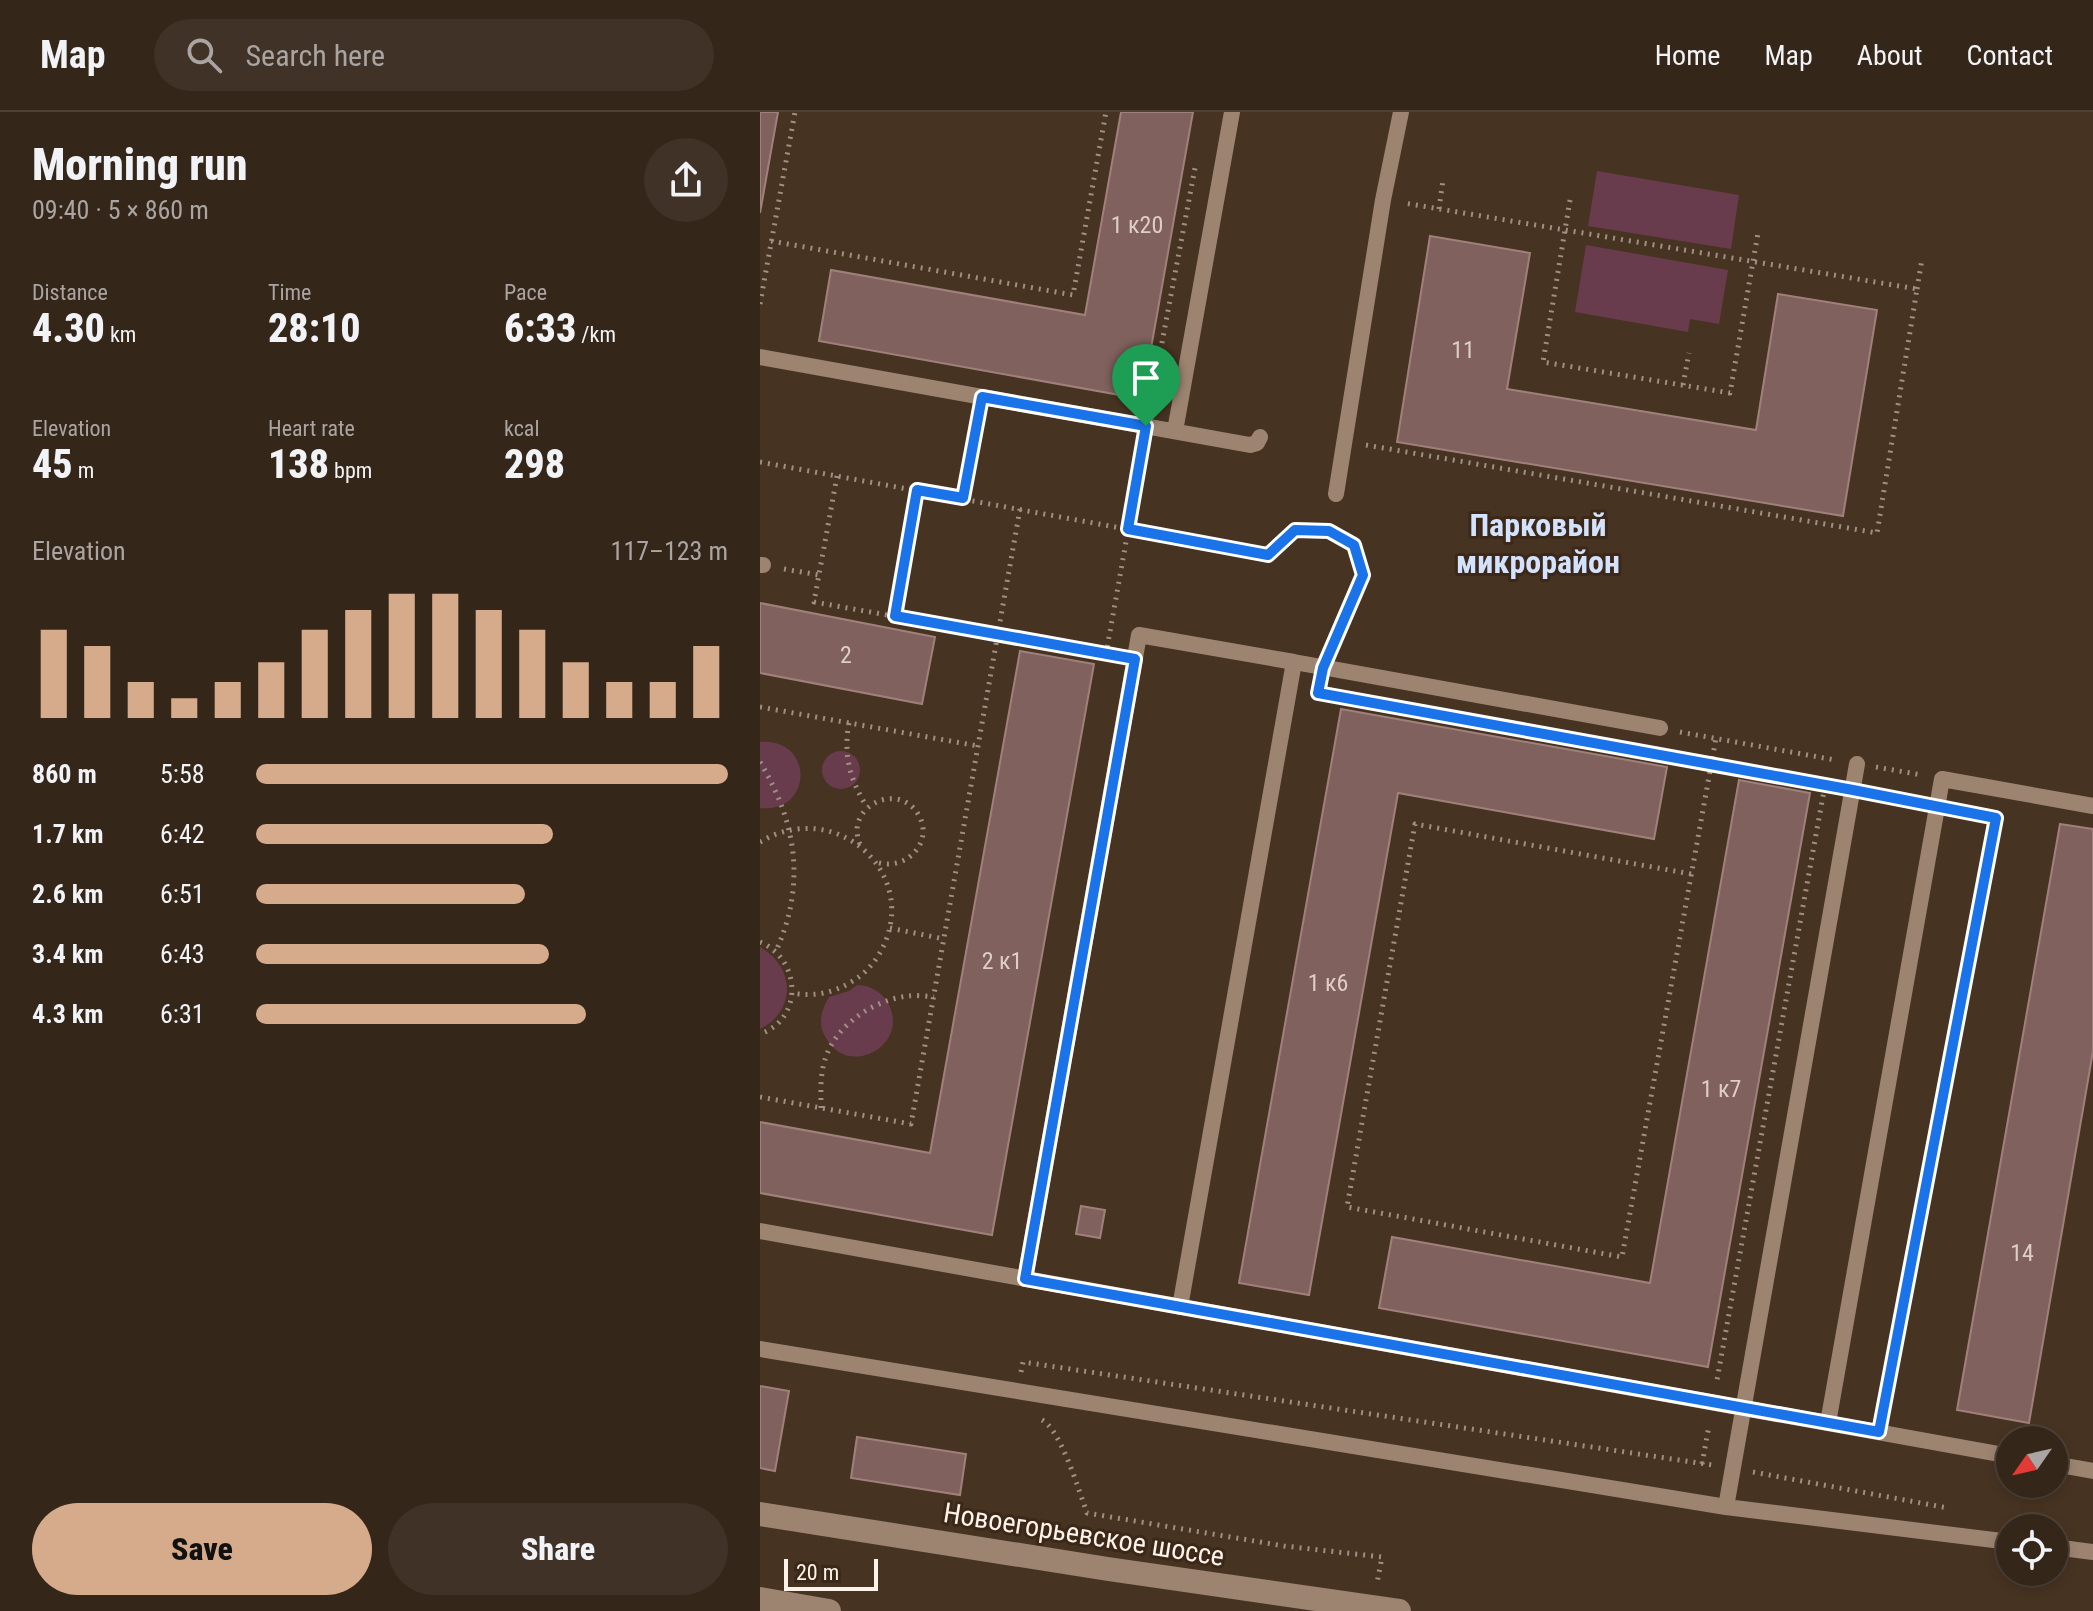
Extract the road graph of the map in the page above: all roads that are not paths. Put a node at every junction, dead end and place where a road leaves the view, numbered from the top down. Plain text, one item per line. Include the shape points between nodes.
1 (1232, 112) edge
2 (1401, 112) edge
3 (760, 357) edge
4 (1175, 431) junction
5 (1260, 437) dead end
6 (1336, 494) dead end
7 (1294, 662) junction
8 (1660, 728) road end
9 (1857, 764) road end
10 (2093, 806) edge
11 (760, 1231) edge
12 (1025, 1279) junction
13 (1180, 1307) junction
14 (760, 1349) edge
15 (1743, 1408) junction
16 (1828, 1423) junction
17 (1996, 1453) edge
18 (2068, 1467) edge
19 (2093, 1471) edge
20 (1726, 1507) junction
21 (760, 1514) edge
22 (1996, 1540) edge
23 (2068, 1549) edge
24 (2093, 1552) edge
25 (760, 1599) edge
26 (829, 1611) edge
27 (1399, 1611) edge

1 - 4 lane
2 - 6 lane
3 - 4 lane
4 - 5 lane via 1250,445
7 - 8 lane
7 - 12 lane via 1139,635
7 - 13 lane
9 - 15 lane
10 - 16 lane via 1942,779
11 - 12 lane
12 - 13 lane
13 - 15 lane
14 - 20 lane
15 - 16 lane
15 - 20 lane
16 - 17 lane
18 - 19 lane
20 - 22 lane
21 - 27 main road, Новоегорьевское шоссе
23 - 24 lane
25 - 26 main road

